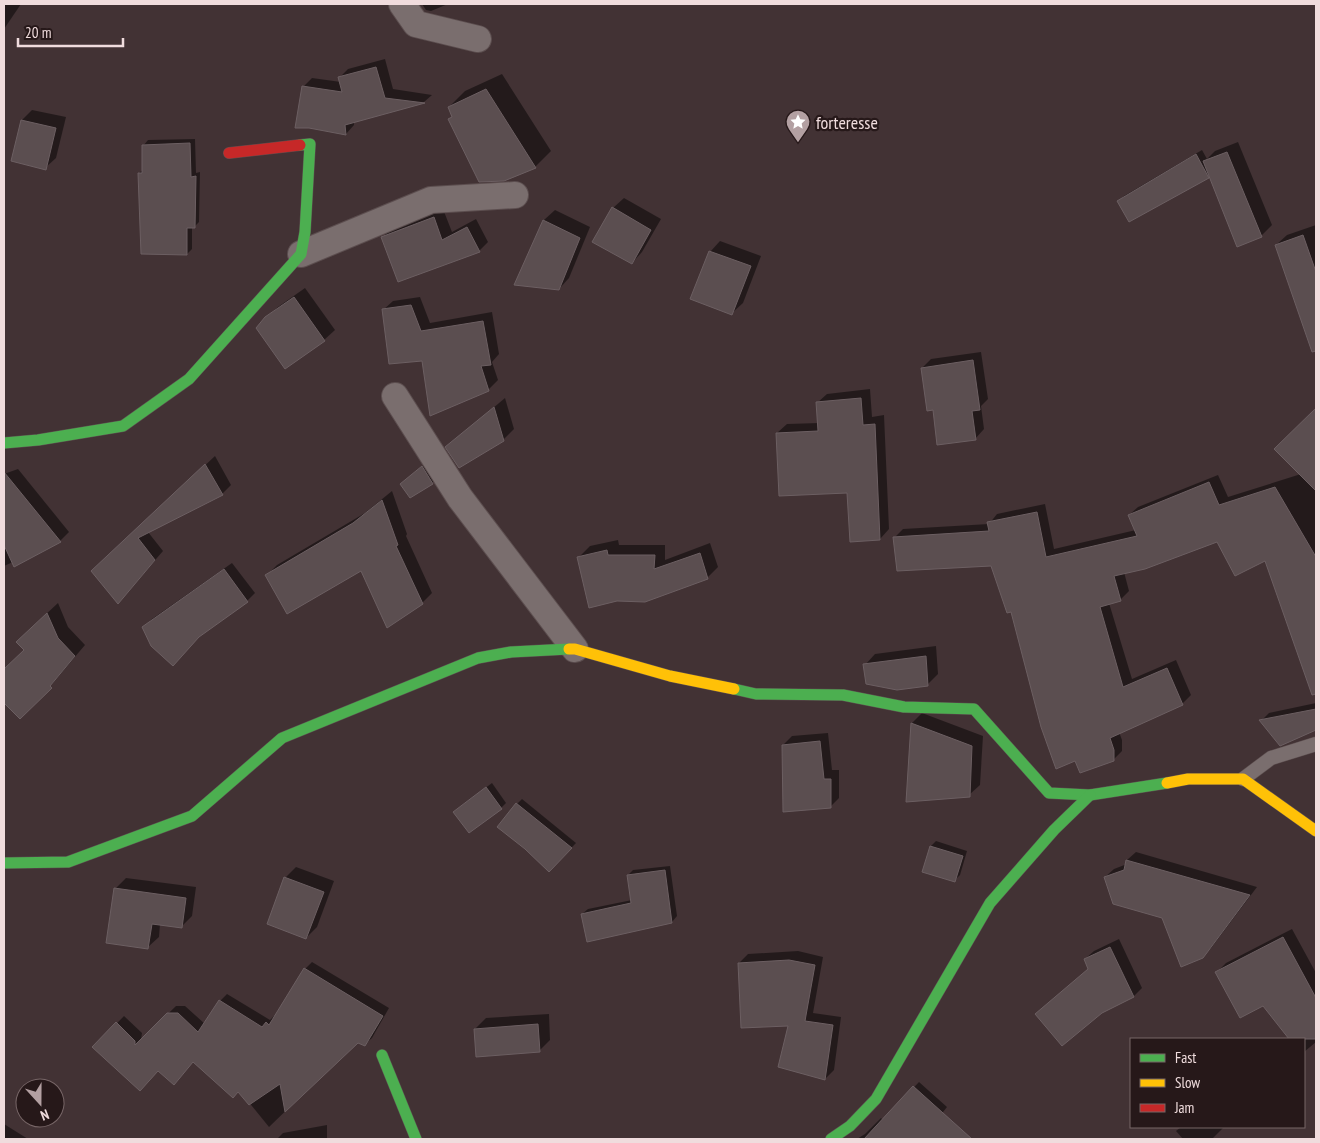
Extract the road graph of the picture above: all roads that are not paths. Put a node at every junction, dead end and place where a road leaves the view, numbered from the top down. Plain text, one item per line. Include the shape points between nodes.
1 (402, 4) edge
2 (478, 39) dead end
3 (229, 153) dead end
4 (515, 195) dead end
5 (301, 254) junction
6 (395, 396) dead end
7 (4, 443) edge
8 (575, 650) junction
9 (1316, 744) edge
10 (1243, 779) junction
11 (1090, 795) junction
12 (1316, 831) edge
13 (4, 863) edge
14 (382, 1055) dead end
15 (416, 1139) edge
16 (831, 1139) edge

1 - 2 street via 416,24
3 - 5 street via 310,144
4 - 5 street via 430,200
5 - 7 street via 189,379 123,426
6 - 8 street via 460,498
8 - 11 street via 670,676 756,694 843,695 904,707 974,709 1049,792
8 - 13 street via 511,652 478,658 282,738 192,816 68,862
9 - 10 lane via 1271,758
10 - 11 street via 1188,779
10 - 12 street
11 - 16 street via 1054,830 990,903 876,1099 850,1126
14 - 15 street

